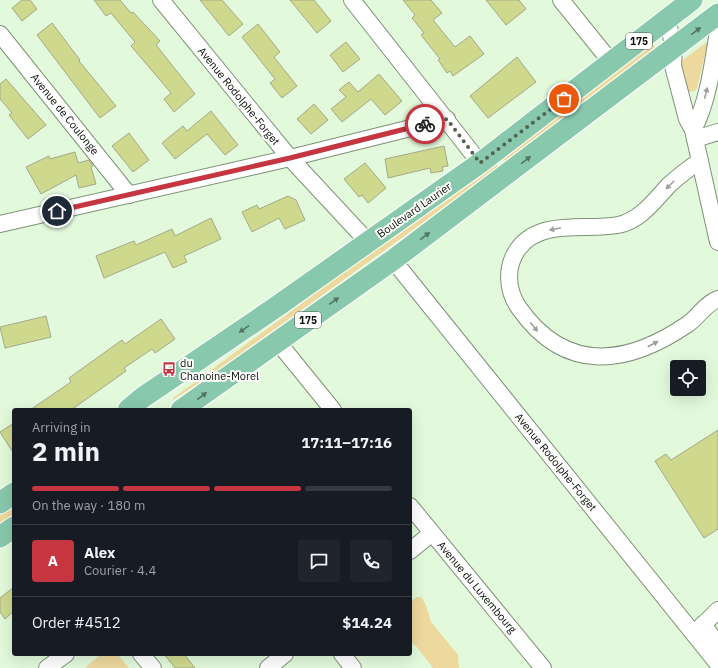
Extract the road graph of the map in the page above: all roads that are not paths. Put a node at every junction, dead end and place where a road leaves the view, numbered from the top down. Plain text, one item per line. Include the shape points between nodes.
1 (161, 0) edge
2 (352, 0) edge
3 (561, 0) edge
4 (692, 0) edge
5 (718, 14) edge
6 (667, 19) junction
7 (718, 31) edge
8 (0, 34) edge
9 (674, 48) junction
10 (611, 62) junction
11 (447, 119) junction
12 (718, 132) edge
13 (694, 135) junction
14 (290, 158) junction
15 (700, 161) junction
16 (480, 163) junction
17 (129, 195) junction
18 (0, 224) edge
19 (718, 242) edge
20 (368, 243) junction
21 (393, 260) junction
22 (718, 299) edge
23 (278, 341) junction
24 (140, 406) edge
25 (184, 408) edge
26 (331, 408) edge
27 (12, 494) edge
28 (0, 503) edge
29 (412, 508) edge
30 (12, 528) edge
31 (432, 533) junction
32 (0, 537) edge
33 (412, 549) edge
34 (718, 610) edge
35 (698, 629) junction
36 (718, 645) edge
37 (63, 656) edge
38 (144, 656) edge
39 (283, 656) edge
40 (344, 656) edge
41 (718, 664) edge
42 (47, 668) edge
43 (153, 668) edge
44 (268, 668) edge
45 (353, 668) edge
46 (543, 668) edge

1 - 14 street, Avenue Rodolphe-Forget
2 - 11 street
3 - 10 street
4 - 6 main road, Boulevard Laurier / 175
9 -> 5 main road, 175
6 - 9 street
6 - 10 main road, Boulevard Laurier / 175
13 -> 7 street
8 - 17 street, Avenue de Coulonge
9 - 13 street via 673,66 687,119
21 -> 9 main road, 175
10 - 16 main road, Boulevard Laurier / 175
11 - 14 street
11 - 16 street
12 - 13 street
13 - 15 street
14 - 17 street
14 - 20 street, Avenue Rodolphe-Forget
15 - 19 street
15 -> 22 street via 688,168 648,210 619,225 561,228 541,232 527,240 518,249 513,260 509,273 510,285 519,307 538,332 561,349 607,356 630,353 651,346 689,323 711,302
16 - 20 main road, Boulevard Laurier / 175
17 - 18 street
20 -> 24 main road, Boulevard Laurier / 175
23 -> 21 main road, 175
21 - 35 street, Avenue Rodolphe-Forget
25 -> 23 main road, 175
23 - 26 street
27 - 28 main road
29 - 31 street, Avenue du Luxembourg
30 - 32 main road
31 - 33 street
31 - 46 street, Avenue du Luxembourg
34 - 35 street
35 - 36 street
35 - 41 street, Avenue Rodolphe-Forget
37 - 42 street
38 - 43 street
39 - 44 street
40 - 45 street

